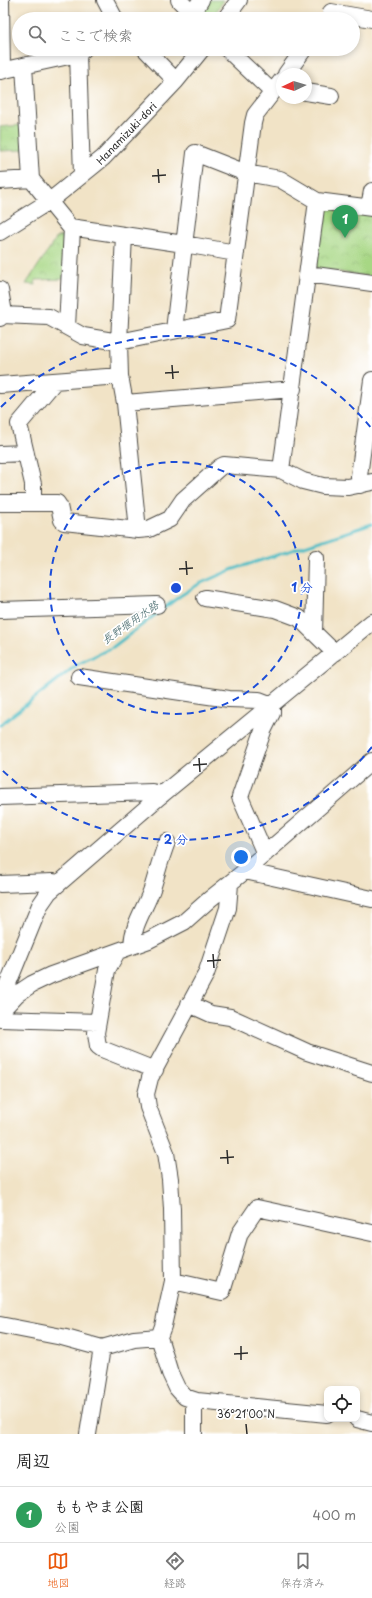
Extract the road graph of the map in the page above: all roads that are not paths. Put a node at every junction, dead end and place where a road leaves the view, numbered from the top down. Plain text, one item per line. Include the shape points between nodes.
1 (1, 0) edge
2 (105, 0) edge
3 (179, 0) edge
4 (201, 0) edge
5 (239, 0) edge
6 (111, 12) edge
7 (190, 12) edge
8 (196, 12) edge
9 (230, 12) edge
10 (360, 16) edge
11 (372, 19) edge
12 (65, 56) edge
13 (81, 56) edge
14 (152, 56) edge
15 (196, 56) edge
16 (234, 56) edge
17 (299, 56) edge
18 (24, 66) junction
19 (291, 68) edge
20 (1, 71) edge
21 (176, 81) junction
22 (276, 84) edge
23 (276, 88) edge
24 (312, 93) edge
25 (330, 96) dead end
26 (246, 173) junction
27 (82, 175) junction
28 (31, 179) junction
29 (0, 181) edge
30 (372, 191) edge
31 (49, 201) junction
32 (317, 201) junction
33 (370, 208) edge
34 (72, 228) junction
35 (0, 232) edge
36 (124, 235) junction
37 (184, 244) junction
38 (236, 253) junction
39 (308, 274) junction
40 (372, 283) edge
41 (0, 290) edge
42 (1, 317) edge
43 (67, 327) junction
44 (174, 330) junction
45 (119, 342) junction
46 (120, 376) junction
47 (372, 380) edge
48 (55, 381) junction
49 (0, 385) edge
50 (293, 389) junction
51 (125, 403) junction
52 (26, 453) junction
53 (0, 454) edge
54 (281, 470) junction
55 (366, 484) edge
56 (33, 503) junction
57 (0, 504) edge
58 (138, 530) junction
59 (316, 558) dead end
60 (205, 598) dead end
61 (157, 605) dead end
62 (0, 610) edge
63 (372, 622) edge
64 (314, 633) junction
65 (335, 653) junction
66 (79, 677) dead end
67 (272, 705) junction
68 (372, 761) edge
69 (161, 795) junction
70 (0, 797) edge
71 (167, 842) dead end
72 (265, 854) junction
73 (245, 872) junction
74 (59, 883) junction
75 (0, 884) edge
76 (230, 884) junction
77 (372, 899) edge
78 (132, 945) junction
79 (117, 952) junction
80 (189, 1004) junction
81 (1, 1009) edge
82 (98, 1022) junction
83 (154, 1070) junction
84 (372, 1074) edge
85 (372, 1233) edge
86 (173, 1281) junction
87 (0, 1325) edge
88 (159, 1337) junction
89 (102, 1348) junction
90 (194, 1400) junction
91 (324, 1414) edge
92 (360, 1420) edge
93 (372, 1423) edge
94 (88, 1434) edge
95 (194, 1434) edge

1 - 20 street
2 - 6 street
3 - 7 street
4 - 8 street
5 - 9 street
10 - 11 street
12 - 18 street
13 - 27 street
14 - 21 street
15 - 21 street, Hanamizuki-dori
16 - 22 street via 267,87
17 - 19 street
18 - 20 street
18 - 28 street
21 - 27 street, Hanamizuki-dori via 103,158
23 - 26 street via 255,115
24 - 25 street
26 - 32 street via 280,179
26 - 37 street via 195,153
26 - 38 street
27 - 31 street, Hanamizuki-dori
28 - 29 street
28 - 31 street
30 - 33 street
31 - 34 street
31 - 35 street, Hanamizuki-dori
32 - 33 street
32 - 39 street
34 - 36 street
34 - 43 street
36 - 37 street
36 - 45 street
37 - 38 street
37 - 44 street
38 - 44 street via 227,320
39 - 40 street
39 - 50 street
41 - 42 street via 4,313
42 - 43 street via 49,317
43 - 45 street via 83,336
44 - 45 street
45 - 46 street
46 - 48 street
46 - 51 street
47 - 55 street via 359,476
48 - 49 street
48 - 52 street via 19,424
50 - 51 street
50 - 54 street
51 - 58 street
52 - 53 street
52 - 56 street via 33,484
54 - 55 street via 303,481 323,486
54 - 58 street via 224,465 184,500 170,519 149,529
56 - 57 street
56 - 58 street via 57,503 64,522
59 - 64 street
60 - 64 street via 276,609 299,618
61 - 62 street
63 - 65 street
64 - 65 street
65 - 67 street
66 - 67 street via 230,699 258,700
67 - 69 street
67 - 72 street via 272,713 263,731 240,797
68 - 72 street
69 - 70 street via 152,792
69 - 74 street
71 - 78 street via 152,889 136,923
72 - 73 street
73 - 76 street
73 - 77 street
74 - 75 street
74 - 81 street via 44,897 40,905
76 - 78 street via 184,922
76 - 80 street via 228,908 206,974
78 - 79 street
79 - 81 street via 32,984
79 - 82 street via 107,970
80 - 83 street
80 - 84 street via 212,1014 230,1017 307,1052
81 - 82 street
82 - 83 street via 98,1046
83 - 86 street via 146,1094 148,1107 166,1152 170,1179
85 - 86 street via 257,1208 240,1233 222,1292
86 - 88 street
87 - 89 street via 62,1336
88 - 89 street via 134,1339
88 - 90 street via 177,1388
89 - 94 street
90 - 91 street
90 - 95 street
92 - 93 street

